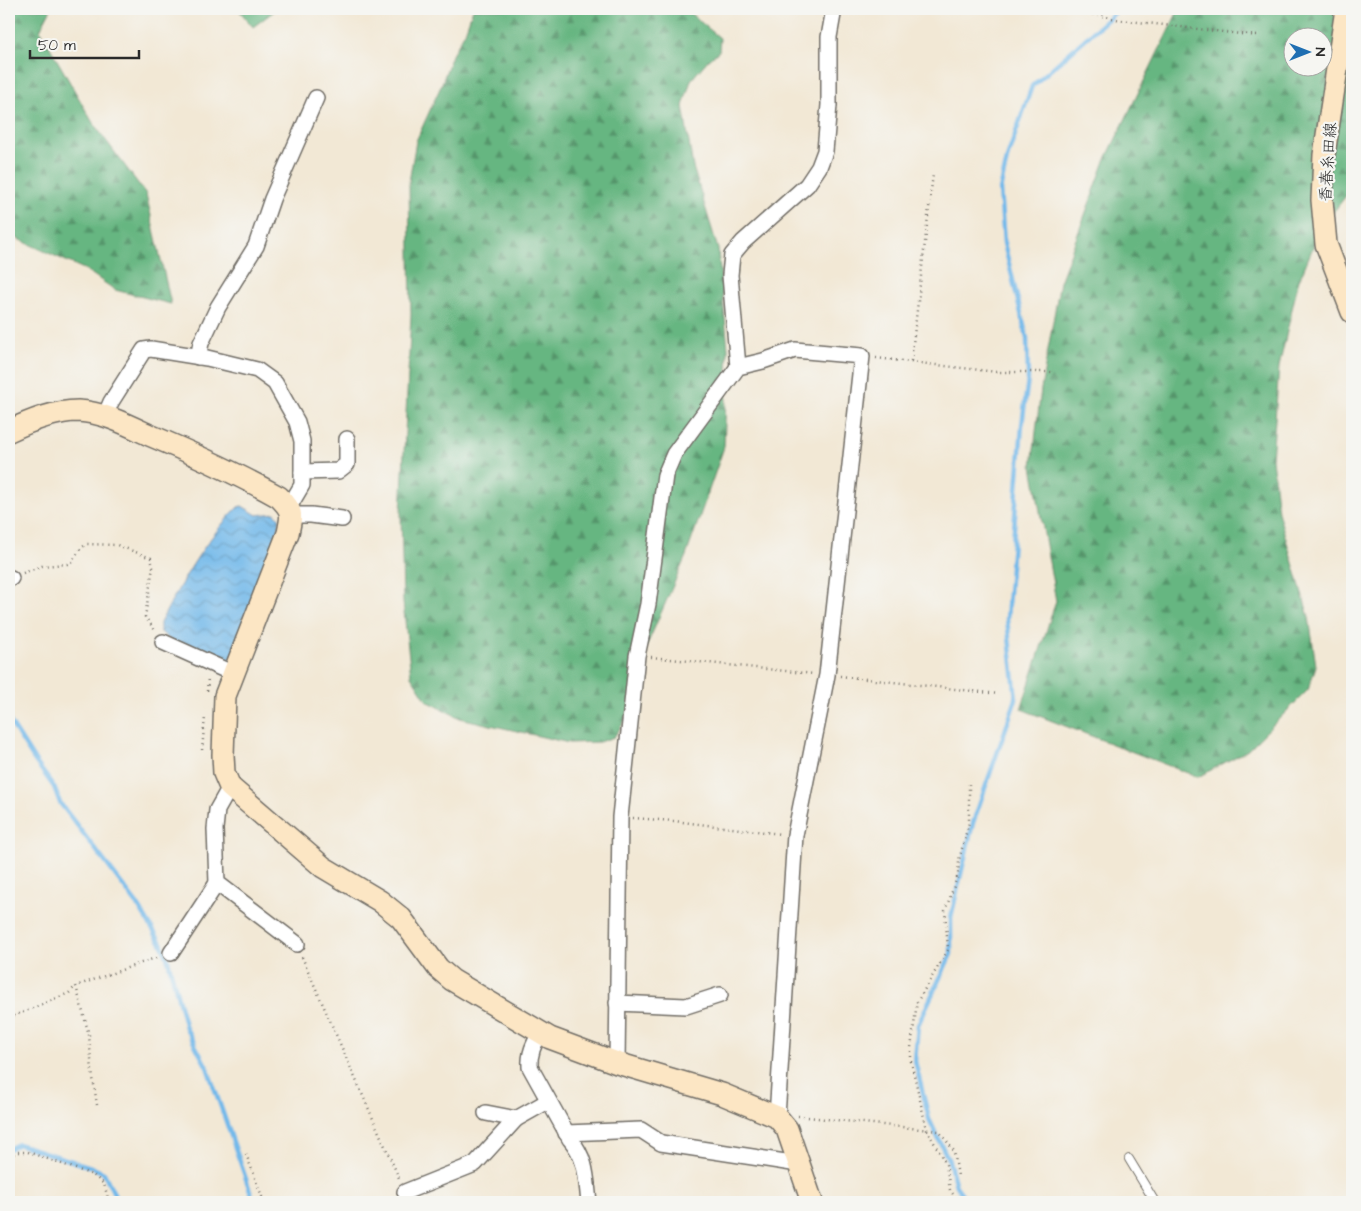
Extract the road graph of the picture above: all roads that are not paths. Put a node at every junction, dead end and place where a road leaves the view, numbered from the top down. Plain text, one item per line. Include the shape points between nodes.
1 (834, 9) edge
2 (1346, 9) edge
3 (316, 98) dead end
4 (1352, 312) edge
5 (198, 357) junction
6 (738, 367) junction
7 (105, 416) junction
8 (9, 431) edge
9 (347, 439) dead end
10 (302, 472) junction
11 (289, 511) junction
12 (342, 519) dead end
13 (164, 642) road end
14 (234, 674) junction
15 (230, 788) junction
16 (217, 883) junction
17 (297, 944) road end
18 (171, 953) road end
19 (720, 995) dead end
20 (617, 1003) junction
21 (540, 1033) junction
22 (616, 1062) junction
23 (548, 1101) junction
24 (486, 1112) dead end
25 (516, 1118) junction
26 (779, 1120) junction
27 (566, 1133) junction
28 (1129, 1159) dead end
29 (799, 1162) junction
30 (405, 1192) road end
31 (589, 1202) edge
32 (812, 1202) edge
33 (1155, 1202) edge

1 - 6 street via 829,36 827,133 819,167 806,185 732,255 730,275
2 - 4 street, 香春糸田線 via 1324,155 1322,200 1326,244
3 - 5 street via 272,199 256,246 218,308 201,343
5 - 7 street via 144,350
5 - 10 street via 257,370 275,383 297,422 302,441
6 - 20 street via 674,454 665,475 648,604 637,656 620,817
6 - 26 street via 794,350 862,356 827,675 795,835
7 - 8 street via 79,411 60,413 28,421
7 - 11 street via 194,454 262,488 279,497
9 - 10 street via 347,464 338,471
10 - 11 street via 302,486
11 - 12 street
11 - 14 street via 288,533
13 - 14 street
14 - 15 street via 226,696 222,754
15 - 16 street via 217,810
15 - 21 street via 323,867 380,901 401,918 438,968 452,980
16 - 17 street
16 - 18 street
19 - 20 street via 686,1006
20 - 22 street
21 - 22 street
21 - 23 street via 529,1057 530,1067
22 - 26 street via 722,1094
23 - 25 street
23 - 27 street
24 - 25 street
25 - 30 street via 476,1164
26 - 29 street via 787,1129
27 - 29 street via 640,1130 661,1143
27 - 31 street via 579,1150 584,1164
28 - 33 lane
29 - 32 street

